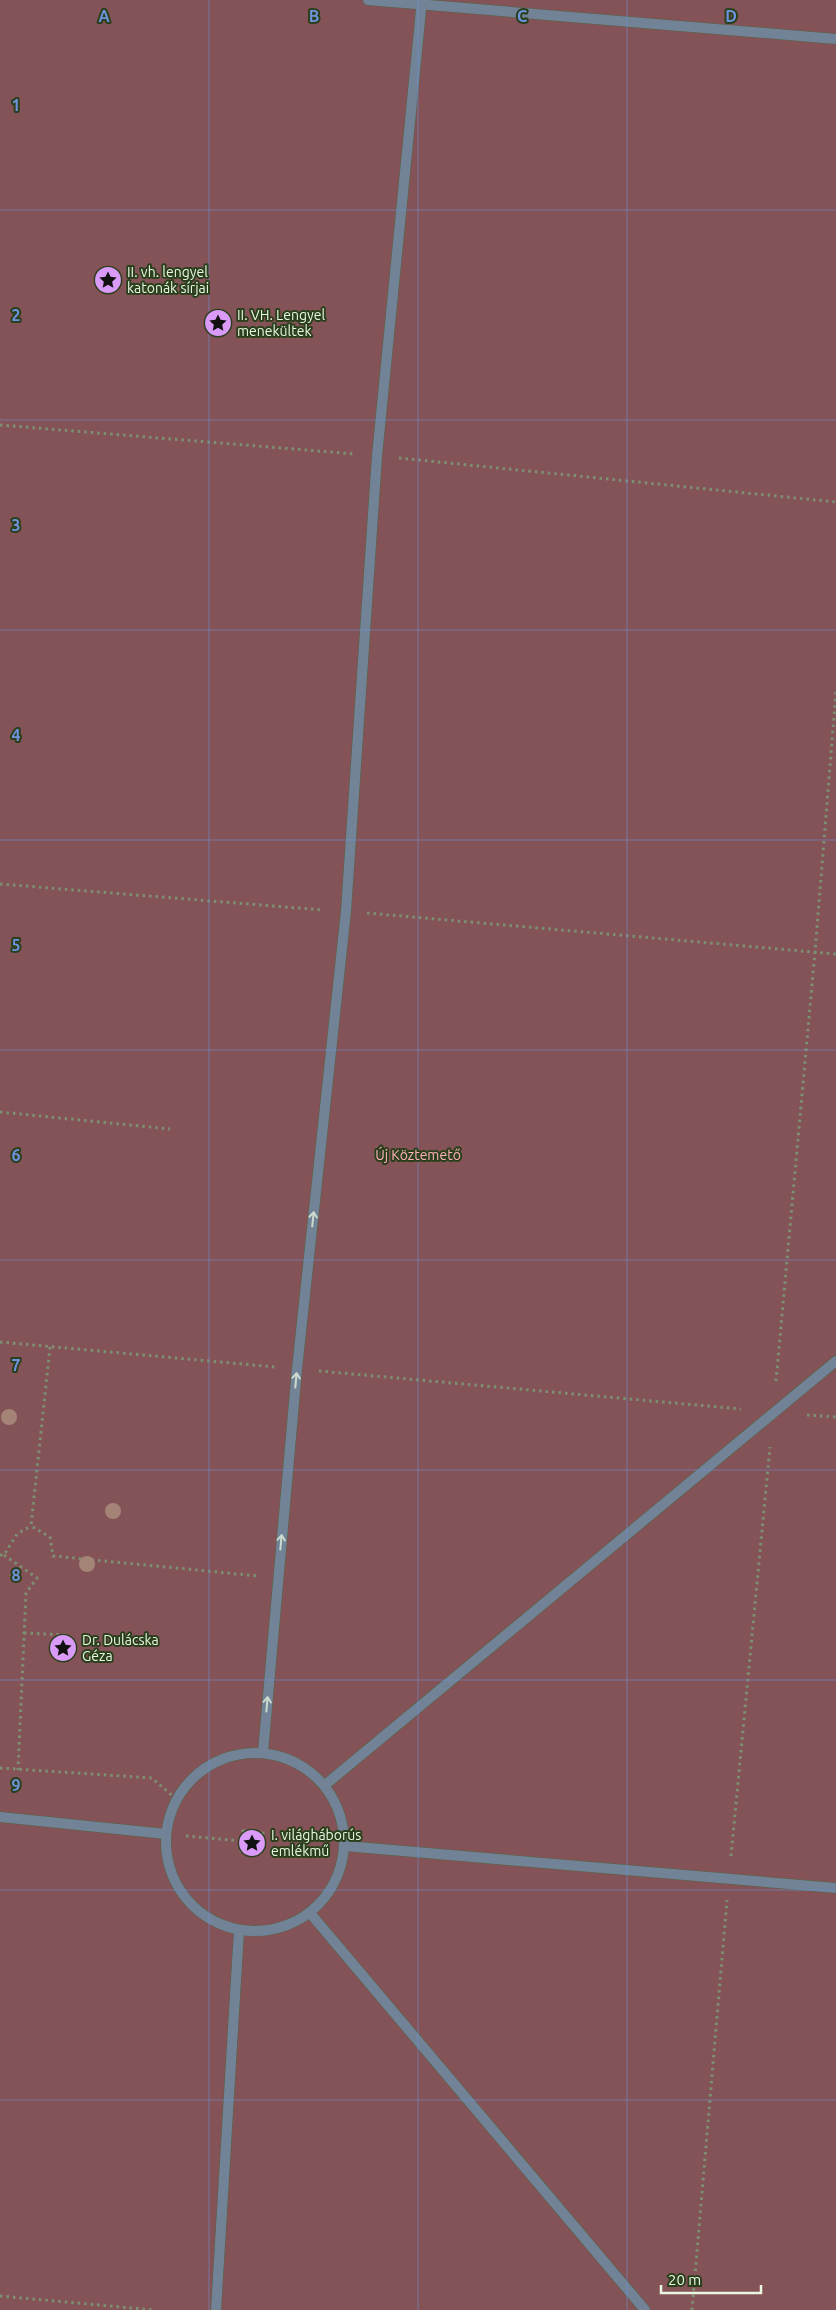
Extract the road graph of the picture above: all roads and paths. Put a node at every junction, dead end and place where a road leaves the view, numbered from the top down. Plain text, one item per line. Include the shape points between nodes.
1 (368, 0) edge
2 (422, 3) edge
3 (836, 39) edge
4 (0, 425) edge
5 (377, 456) junction
6 (836, 502) edge
7 (836, 692) edge
8 (835, 727) edge
9 (0, 884) edge
10 (346, 911) junction
11 (815, 952) junction
12 (836, 954) edge
13 (0, 1112) edge
14 (170, 1129) dead end
15 (0, 1342) edge
16 (50, 1347) junction
17 (836, 1361) edge
18 (296, 1369) junction
19 (773, 1412) junction
20 (836, 1417) edge
21 (31, 1526) junction
22 (2, 1555) edge
23 (278, 1578) junction
24 (24, 1633) junction
25 (67, 1635) dead end
26 (263, 1752) junction
27 (0, 1768) edge
28 (18, 1770) junction
29 (325, 1785) junction
30 (176, 1799) junction
31 (0, 1817) edge
32 (166, 1834) junction
33 (206, 1838) dead end
34 (242, 1841) junction
35 (345, 1846) junction
36 (729, 1878) junction
37 (836, 1888) edge
38 (310, 1913) junction
39 (239, 1930) junction
40 (0, 2296) edge
41 (154, 2310) edge
42 (216, 2310) edge
43 (645, 2310) edge
44 (692, 2310) edge

1 - 2 lane
2 - 3 lane
2 - 5 lane
4 - 5 path
5 - 6 path
5 - 10 lane
7 - 8 path
8 - 11 path
9 - 10 path
10 - 11 path
18 -> 10 lane
11 - 12 path
11 - 19 path
13 - 14 path
15 - 16 path
16 - 18 path
16 - 21 path
17 - 19 lane
18 - 19 path
23 -> 18 lane
19 - 20 path
19 - 29 lane
19 - 36 path
21 - 22 path via 17,1534
21 - 23 path via 50,1537 53,1556
22 - 24 path via 37,1578 26,1593
26 -> 23 lane
24 - 25 path
24 - 28 path
26 - 29 lane via 297,1762
26 - 30 lane via 226,1757 199,1772
27 - 28 path
28 - 30 path via 152,1778
29 - 35 lane via 341,1815
30 - 32 lane
31 - 32 lane
32 - 39 lane via 170,1870 185,1898 208,1918
33 - 34 path
34 - 34 path via 243,1831 263,1834 260,1853 241,1851
35 - 36 lane
35 - 38 lane via 335,1884
36 - 37 lane
36 - 44 path
38 - 39 lane via 275,1929
38 - 43 lane
39 - 42 lane
40 - 41 path

